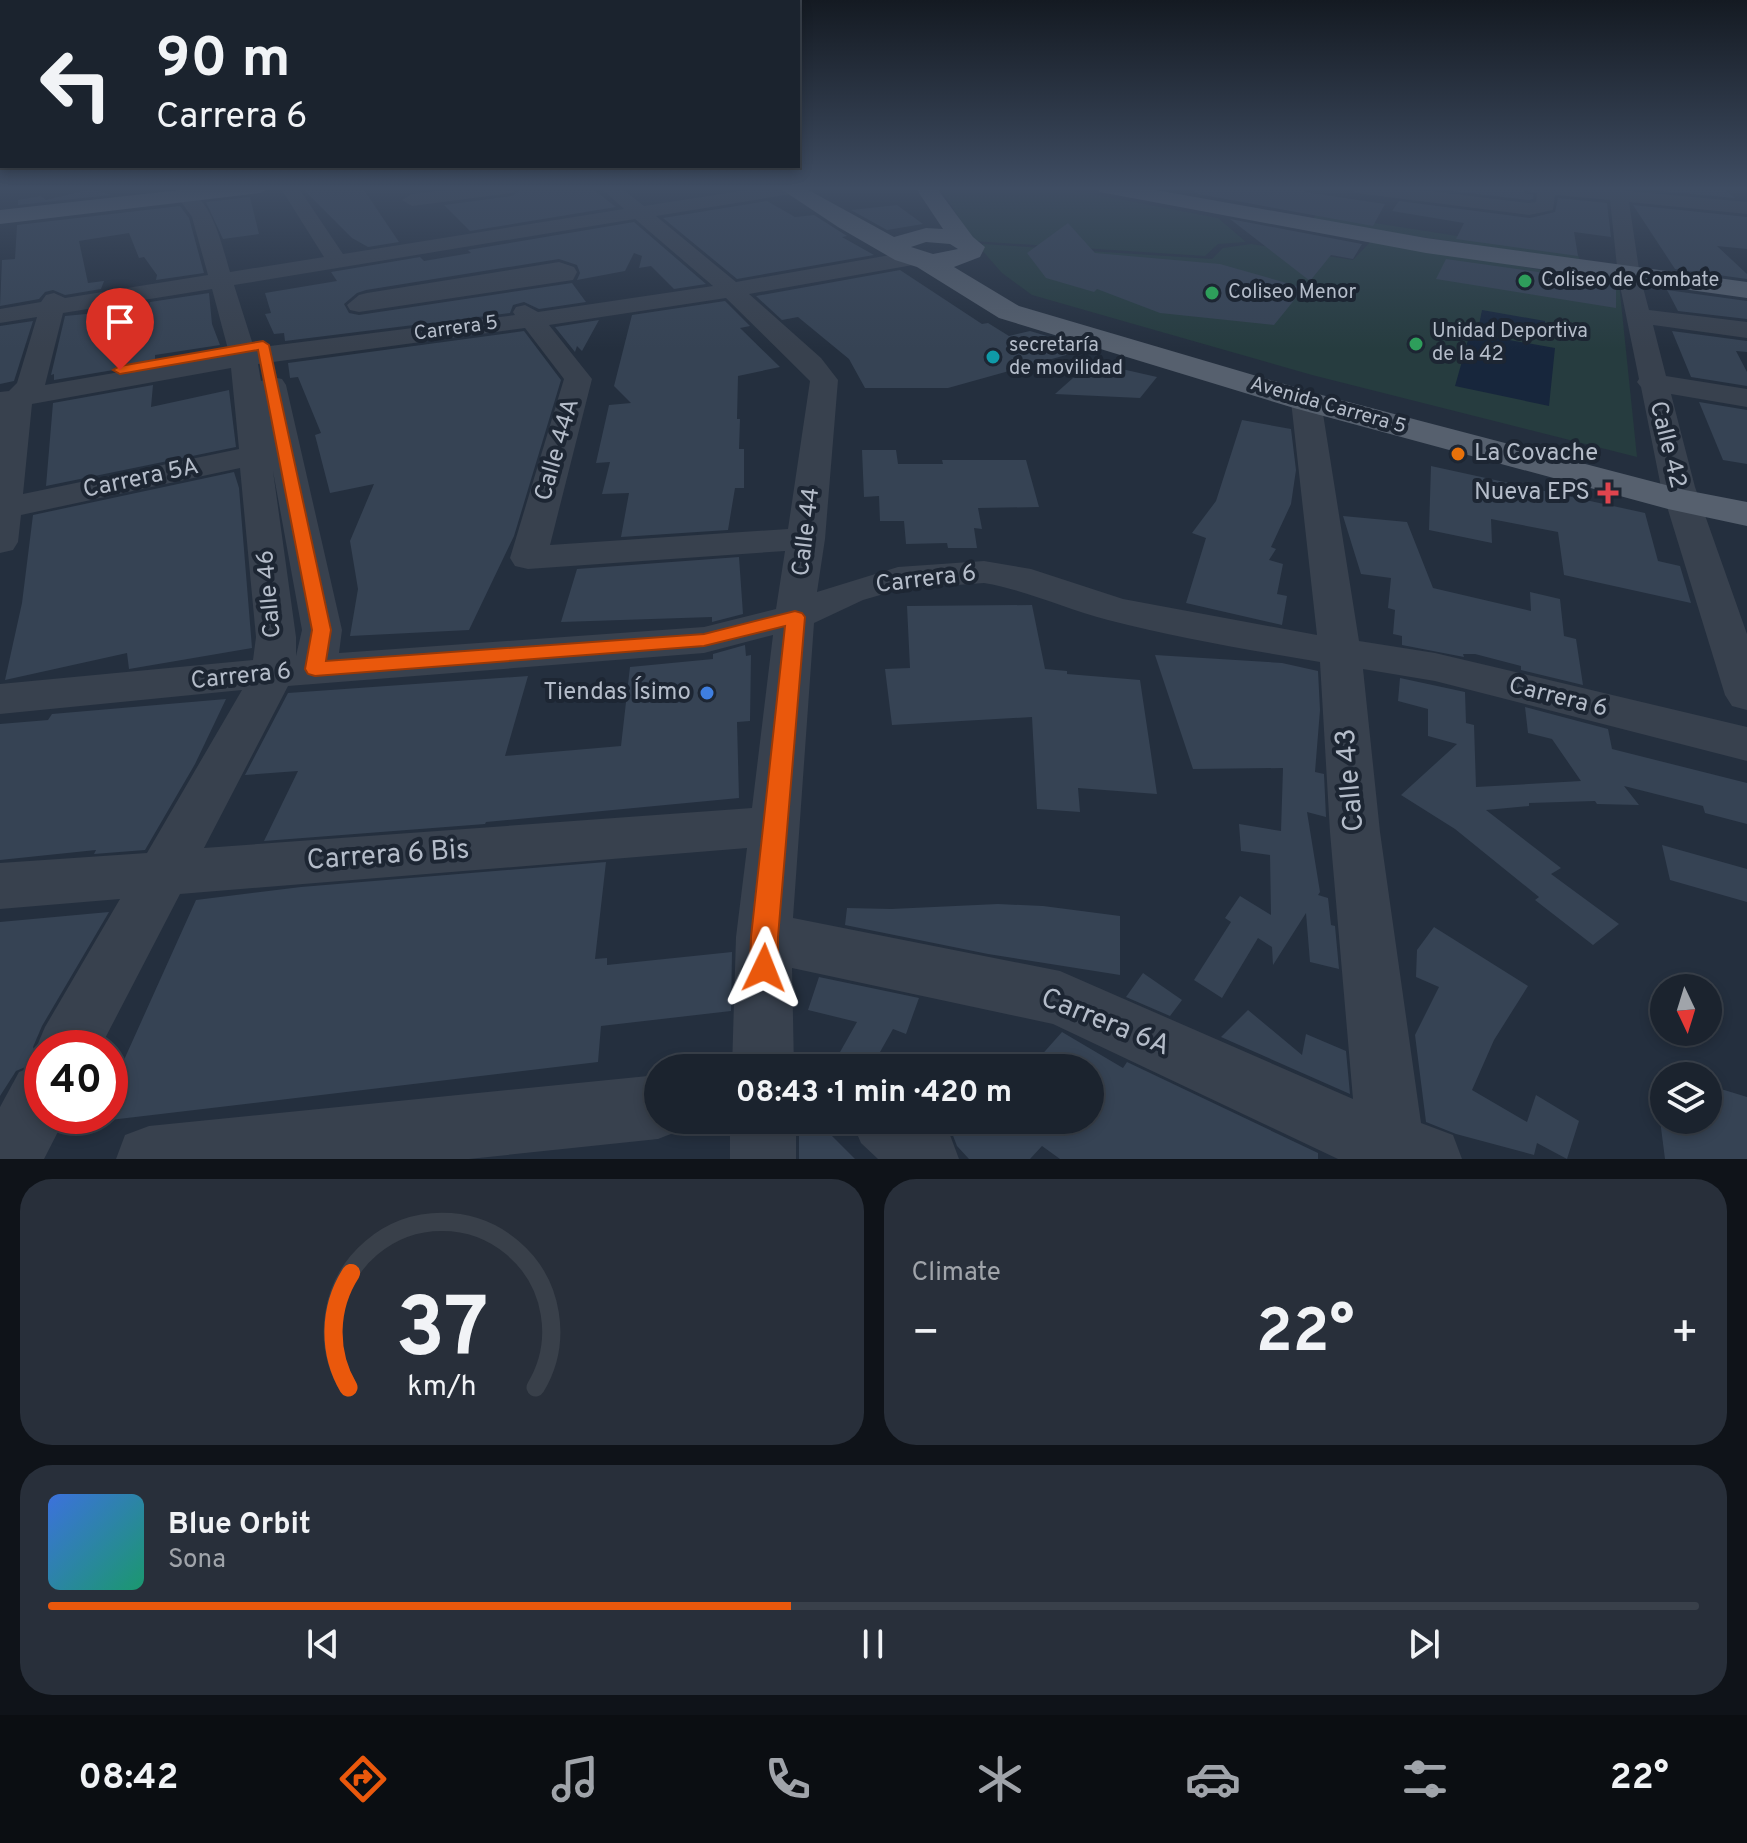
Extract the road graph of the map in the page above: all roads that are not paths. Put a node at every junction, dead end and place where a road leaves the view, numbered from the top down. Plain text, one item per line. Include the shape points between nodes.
1 (210, 241) edge
2 (324, 241) edge
3 (400, 241) edge
4 (402, 241) edge
5 (674, 241) edge
6 (887, 241) edge
7 (915, 241) edge
8 (926, 241) edge
9 (949, 241) edge
10 (960, 241) edge
11 (1406, 241) edge
12 (1484, 241) edge
13 (1627, 241) edge
14 (964, 248) junction
15 (909, 251) junction
16 (334, 256) junction
17 (1628, 267) junction
18 (1747, 271) edge
19 (248, 273) junction
20 (221, 277) junction
21 (729, 288) junction
22 (1747, 290) edge
23 (451, 291) dead end
24 (54, 304) junction
25 (0, 309) edge
26 (528, 315) junction
27 (0, 316) edge
28 (1638, 316) junction
29 (472, 319) junction
30 (1747, 330) edge
31 (253, 351) junction
32 (1651, 382) junction
33 (12, 394) edge
34 (1747, 398) edge
35 (1306, 401) junction
36 (270, 452) junction
37 (1679, 490) junction
38 (1747, 492) edge
39 (3, 509) edge
40 (1747, 514) edge
41 (807, 539) junction
42 (0, 542) edge
43 (795, 617) junction
44 (1340, 652) junction
45 (294, 672) junction
46 (1747, 695) edge
47 (0, 699) edge
48 (1747, 744) edge
49 (776, 826) junction
50 (162, 873) junction
51 (0, 886) edge
52 (764, 937) junction
53 (77, 1030) edge
54 (769, 1054) edge
55 (644, 1108) edge
56 (24, 1129) edge
57 (765, 1134) edge
58 (899, 1134) edge
59 (1404, 1156) edge
60 (8, 1159) edge
61 (149, 1159) edge
62 (763, 1159) edge
63 (926, 1159) edge

1 - 20 street, Calle 46
2 - 16 street
3 - 19 street
4 - 16 street
5 - 21 street, Calle 44
6 - 15 main road, Avenida Carrera 5
7 - 15 main road
8 - 15 main road
9 - 14 main road
10 - 14 main road, Avenida Carrera 5
11 - 17 main road
12 - 17 main road
13 - 17 street, Calle 42
14 - 37 main road, Avenida Carrera 5 via 1034,304
15 - 21 street, Carrera 5
15 - 35 main road, Avenida Carrera 5 via 1009,312
16 - 19 street
17 - 18 main road
17 - 22 main road
17 - 28 street, Calle 42
19 - 20 street
19 - 31 street, Calle 46 via 256,310
20 - 24 street
20 - 31 street, Calle 46
21 - 26 street, Carrera 5
21 - 41 street, Calle 44 via 824,380
23 - 29 street
24 - 25 street
24 - 27 street
24 - 33 street
26 - 29 street, Carrera 5
26 - 31 street, Carrera 5
26 - 41 street, Calle 44A via 578,379 528,558
28 - 30 street
28 - 32 street, Calle 42
29 - 31 street, Carrera 5
31 - 33 street, Carrera 5
31 - 36 street, Calle 46
32 - 34 street
32 - 37 street, Calle 42
33 - 39 street
35 - 37 main road, Avenida Carrera 5
35 - 44 street, Calle 43
36 - 39 street, Carrera 5A
36 - 45 street, Calle 46 via 276,637
37 - 38 main road, Avenida Carrera 5
37 - 40 main road, Avenida Carrera 5
37 - 46 street, Calle 42
39 - 42 street
41 - 43 street, Calle 44
43 - 44 street, Carrera 6 via 849,592 898,578 984,572 1018,577 1122,611
43 - 45 street, Carrera 6 via 704,640
43 - 49 street, Calle 44
44 - 48 street, Carrera 6 via 1435,667
44 - 59 street, Calle 43 via 1355,832
45 - 47 street, Carrera 6
45 - 50 street, Calle 46
49 - 50 street, Carrera 6 Bis
49 - 52 street, Calle 44
50 - 51 street, Carrera 6 Bis
50 - 53 street, Calle 46
52 - 54 street, Calle 44
52 - 59 street, Carrera 6A via 1060,998
55 - 61 street
56 - 60 street
57 - 62 street, Calle 44
58 - 63 street

